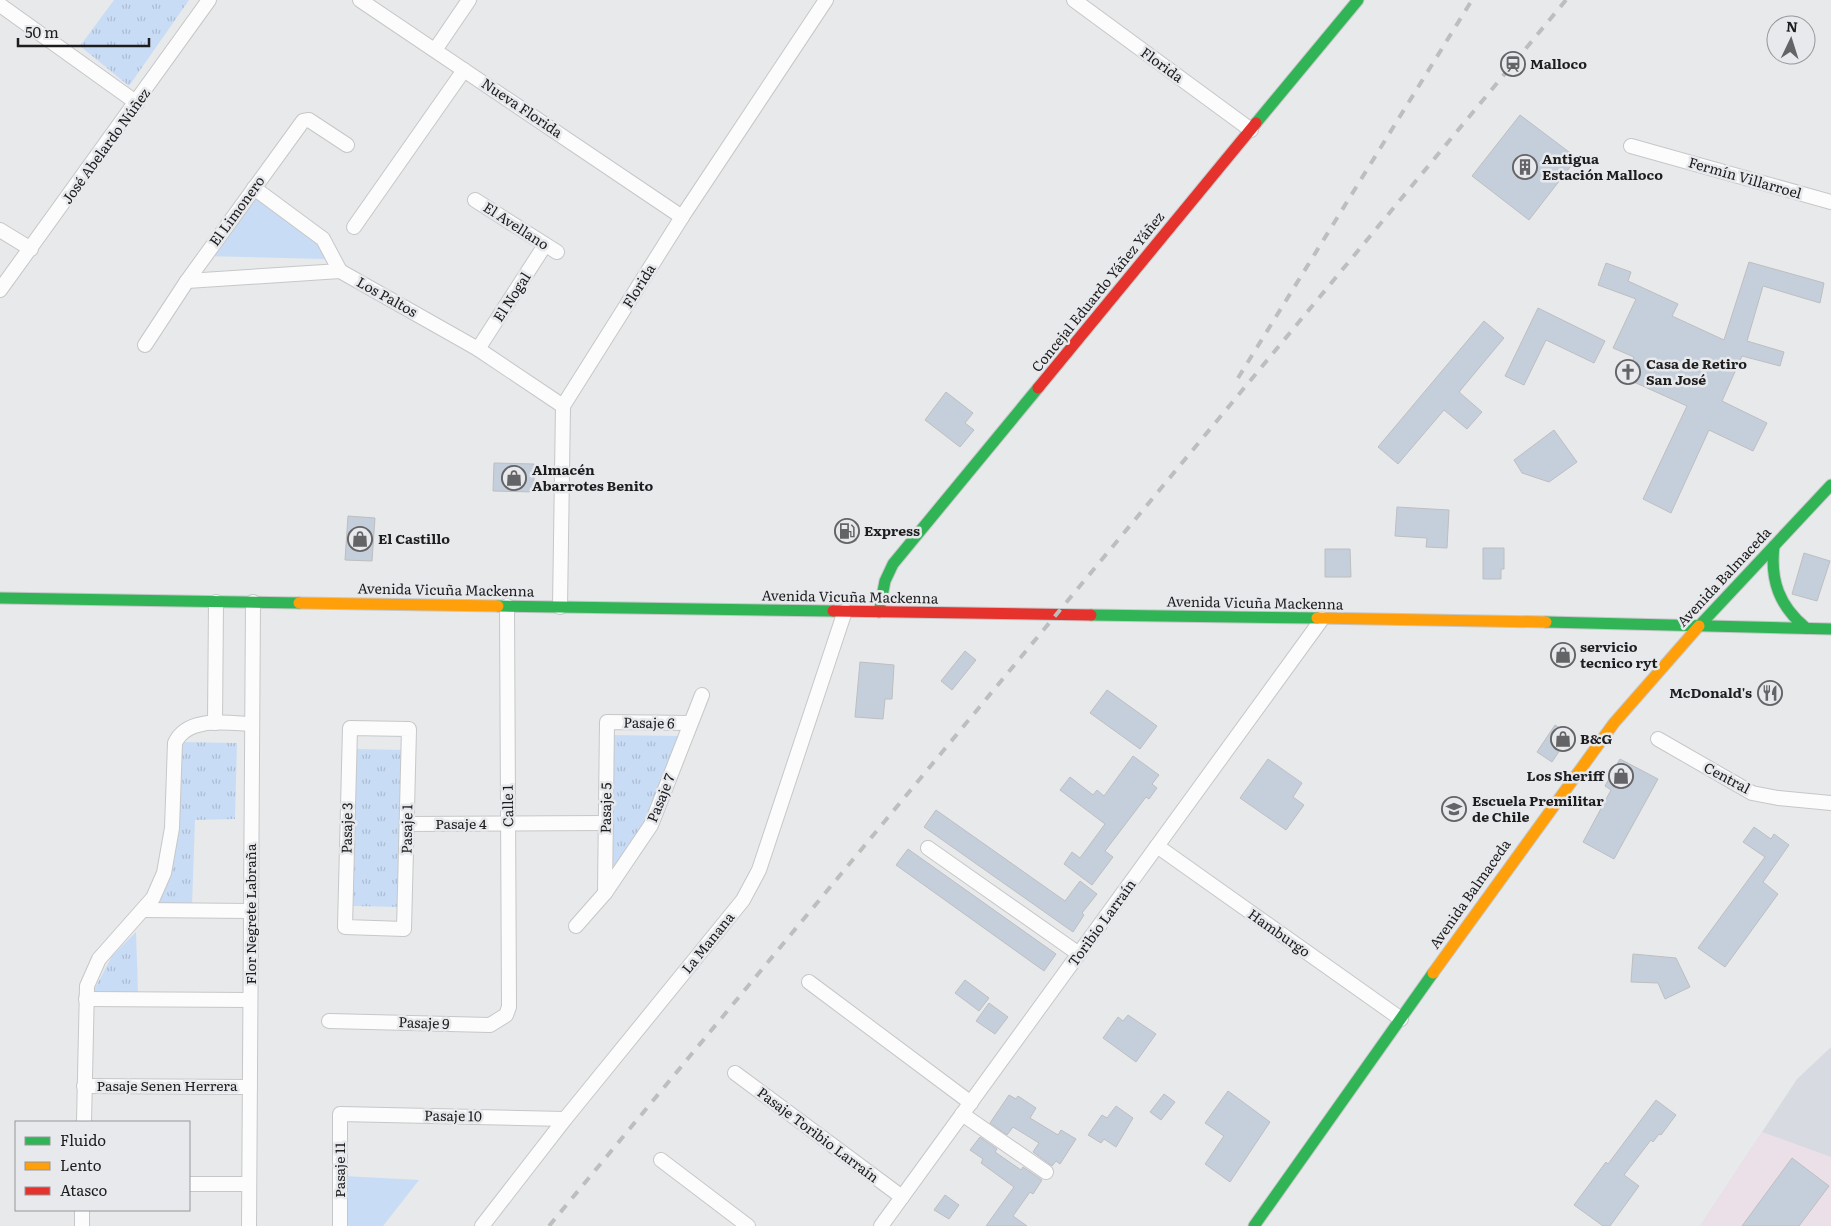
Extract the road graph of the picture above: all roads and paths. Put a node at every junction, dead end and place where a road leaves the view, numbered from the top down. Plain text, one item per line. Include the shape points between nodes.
1 (209, 0) edge
2 (360, 0) edge
3 (469, 0) edge
4 (826, 0) edge
5 (1074, 0) edge
6 (1358, 0) edge
7 (0, 5) edge
8 (435, 50) junction
9 (464, 70) junction
10 (137, 103) junction
11 (1250, 130) junction
12 (347, 145) dead end
13 (1631, 146) dead end
14 (254, 188) junction
15 (475, 200) dead end
16 (1831, 202) edge
17 (682, 217) junction
18 (354, 227) dead end
19 (0, 230) edge
20 (31, 249) junction
21 (551, 249) joint
22 (340, 270) junction
23 (187, 282) junction
24 (0, 290) edge
25 (145, 345) dead end
26 (478, 349) junction
27 (563, 406) junction
28 (1831, 484) edge
29 (1774, 546) junction
30 (0, 598) edge
31 (216, 602) junction
32 (253, 602) junction
33 (507, 606) junction
34 (560, 607) junction
35 (845, 611) junction
36 (879, 612) junction
37 (1322, 619) junction
38 (1700, 625) junction
39 (1806, 628) junction
40 (1831, 629) edge
41 (702, 695) dead end
42 (607, 722) joint
43 (215, 723) junction
44 (690, 723) junction
45 (251, 724) junction
46 (409, 729) joint
47 (1658, 739) dead end
48 (1831, 803) edge
49 (606, 823) junction
50 (407, 824) junction
51 (508, 824) junction
52 (1157, 846) junction
53 (928, 848) dead end
54 (605, 893) junction
55 (143, 910) junction
56 (250, 911) junction
57 (576, 926) dead end
58 (404, 929) joint
59 (1079, 954) junction
60 (809, 982) dead end
61 (86, 999) junction
62 (250, 1000) junction
63 (509, 1007) joint
64 (1400, 1019) junction
65 (329, 1021) dead end
66 (735, 1073) dead end
67 (84, 1086) junction
68 (250, 1087) junction
69 (967, 1108) junction
70 (340, 1114) joint
71 (565, 1119) junction
72 (84, 1121) edge
73 (661, 1160) dead end
74 (1046, 1172) dead end
75 (190, 1184) edge
76 (249, 1184) junction
77 (902, 1197) junction
78 (82, 1211) edge
79 (82, 1226) edge
80 (249, 1226) edge
81 (340, 1226) edge
82 (482, 1226) edge
83 (748, 1226) edge
84 (881, 1226) edge
85 (1254, 1226) edge

1 - 10 street, José Abelardo Núñez
2 - 8 street, Nueva Florida
3 - 8 street
4 - 17 street, Florida
5 - 11 street, Florida
6 - 11 main road, Concejal Eduardo Yáñez Yáñez
7 - 10 street
8 - 9 street, Nueva Florida
9 - 17 street, Nueva Florida
9 - 18 street
10 - 20 street, José Abelardo Núñez
11 - 36 main road, Concejal Eduardo Yáñez Yáñez via 893,564 885,582
12 - 14 street, El Limonero via 309,120 303,121
13 - 16 street, Fermín Villarroel
14 - 22 street via 324,239
14 - 23 street, El Limonero
15 - 21 street, El Avellano
17 - 27 street, Florida
19 - 20 street
20 - 24 street, José Abelardo Núñez
21 - 26 street, El Nogal
22 - 23 street
22 - 26 street, Los Paltos
23 - 25 street, El Limonero
26 - 27 street, Los Paltos
27 - 34 street
28 - 29 main road, Avenida Balmaceda
29 - 38 main road, Avenida Balmaceda
29 - 39 main road via 1771,571 1778,596 1790,614
30 - 31 main road, Avenida Vicuña Mackenna
31 - 32 main road, Avenida Vicuña Mackenna
31 - 43 street
32 - 33 main road, Avenida Vicuña Mackenna
32 - 45 street, Flor Negrete Labraña
33 - 34 main road, Avenida Vicuña Mackenna
33 - 51 street, Calle 1
34 - 35 main road, Avenida Vicuña Mackenna
35 - 36 main road, Avenida Vicuña Mackenna
35 - 71 street, La Manana via 751,886 734,912
36 - 37 main road, Avenida Vicuña Mackenna
37 - 38 main road, Avenida Vicuña Mackenna
37 - 52 street, Toribio Larraín
38 - 39 main road, Avenida Vicuña Mackenna
38 - 64 main road, Avenida Balmaceda via 1636,697 1585,762
39 - 40 main road, Avenida Vicuña Mackenna
41 - 44 street, Pasaje 7
42 - 44 street, Pasaje 6
42 - 49 street, Pasaje 5
43 - 45 street
43 - 55 street via 189,728 178,735 174,751 168,862 153,898
44 - 54 street, Pasaje 7 via 651,826
45 - 56 street, Flor Negrete Labraña
46 - 50 street, Pasaje 1
46 - 58 street, Pasaje 3 via 350,728 345,927
47 - 48 street, Central via 1752,793
49 - 51 street, Pasaje 4
49 - 54 street, Pasaje 5
50 - 51 street, Pasaje 4
50 - 58 street, Pasaje 1
51 - 63 street, Calle 1
52 - 59 street, Toribio Larraín
52 - 64 street, Hamburgo
53 - 59 street
54 - 57 street, Pasaje 7
55 - 56 street
55 - 61 street via 99,959 89,979
56 - 62 street, Flor Negrete Labraña
59 - 69 street, Toribio Larraín
60 - 69 street
61 - 62 street
61 - 67 street
62 - 68 street, Flor Negrete Labraña
63 - 65 street, Pasaje 9 via 506,1015 490,1025
64 - 85 main road, Avenida Balmaceda
66 - 77 street, Pasaje Toribio Larraín
67 - 68 street, Pasaje Senen Herrera
67 - 72 street
68 - 76 street, Flor Negrete Labraña
69 - 74 street
69 - 77 street, Toribio Larraín
70 - 71 street, Pasaje 10
70 - 81 street, Pasaje 11
71 - 82 street, La Manana
73 - 83 street
75 - 76 street
76 - 80 street, Flor Negrete Labraña
77 - 84 street, Toribio Larraín
78 - 79 street

